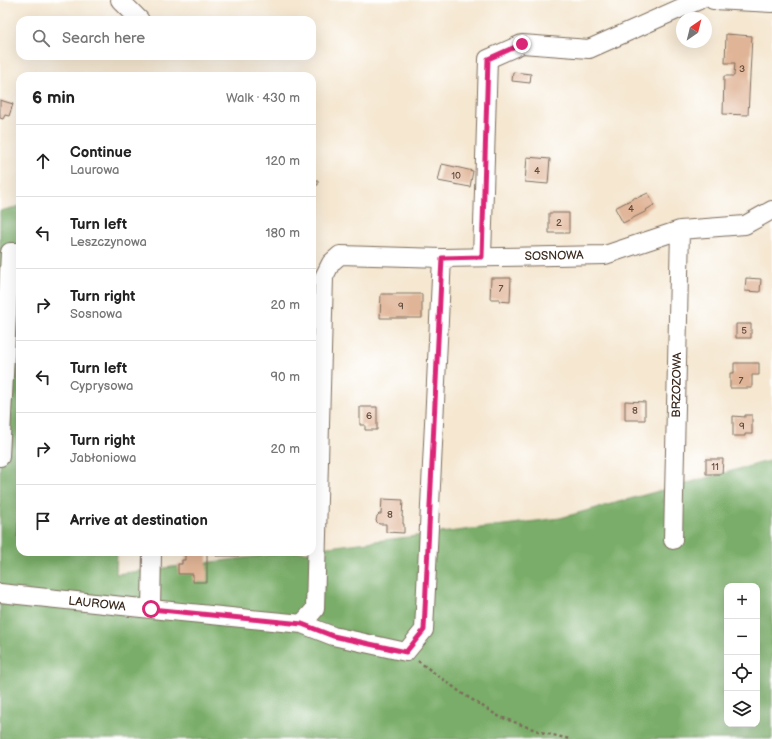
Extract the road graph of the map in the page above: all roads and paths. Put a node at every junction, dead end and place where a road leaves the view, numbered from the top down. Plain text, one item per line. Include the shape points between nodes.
1 (120, 0) edge
2 (699, 0) edge
3 (713, 0) edge
4 (772, 2) edge
5 (136, 16) edge
6 (772, 210) edge
7 (680, 230) junction
8 (16, 252) edge
9 (482, 257) junction
10 (442, 258) junction
11 (0, 457) edge
12 (673, 540) dead end
13 (152, 556) edge
14 (0, 593) edge
15 (151, 609) junction
16 (302, 624) junction
17 (406, 652) junction
18 (569, 739) edge

1 - 5 street
2 - 9 street via 589,49 522,44 488,59
3 - 4 street
6 - 7 street, SOSNOWA via 746,225
7 - 9 street, SOSNOWA via 605,255
7 - 12 street, BRZOZOWA
8 - 11 street via 10,252
9 - 10 street, SOSNOWA
10 - 16 street, SOSNOWA via 340,256 331,263 324,277 315,609
10 - 17 street via 424,630
13 - 15 street
14 - 15 street, LAUROWA
15 - 16 street, LAUROWA
16 - 17 street, LAUROWA via 333,636
17 - 18 path via 498,716

